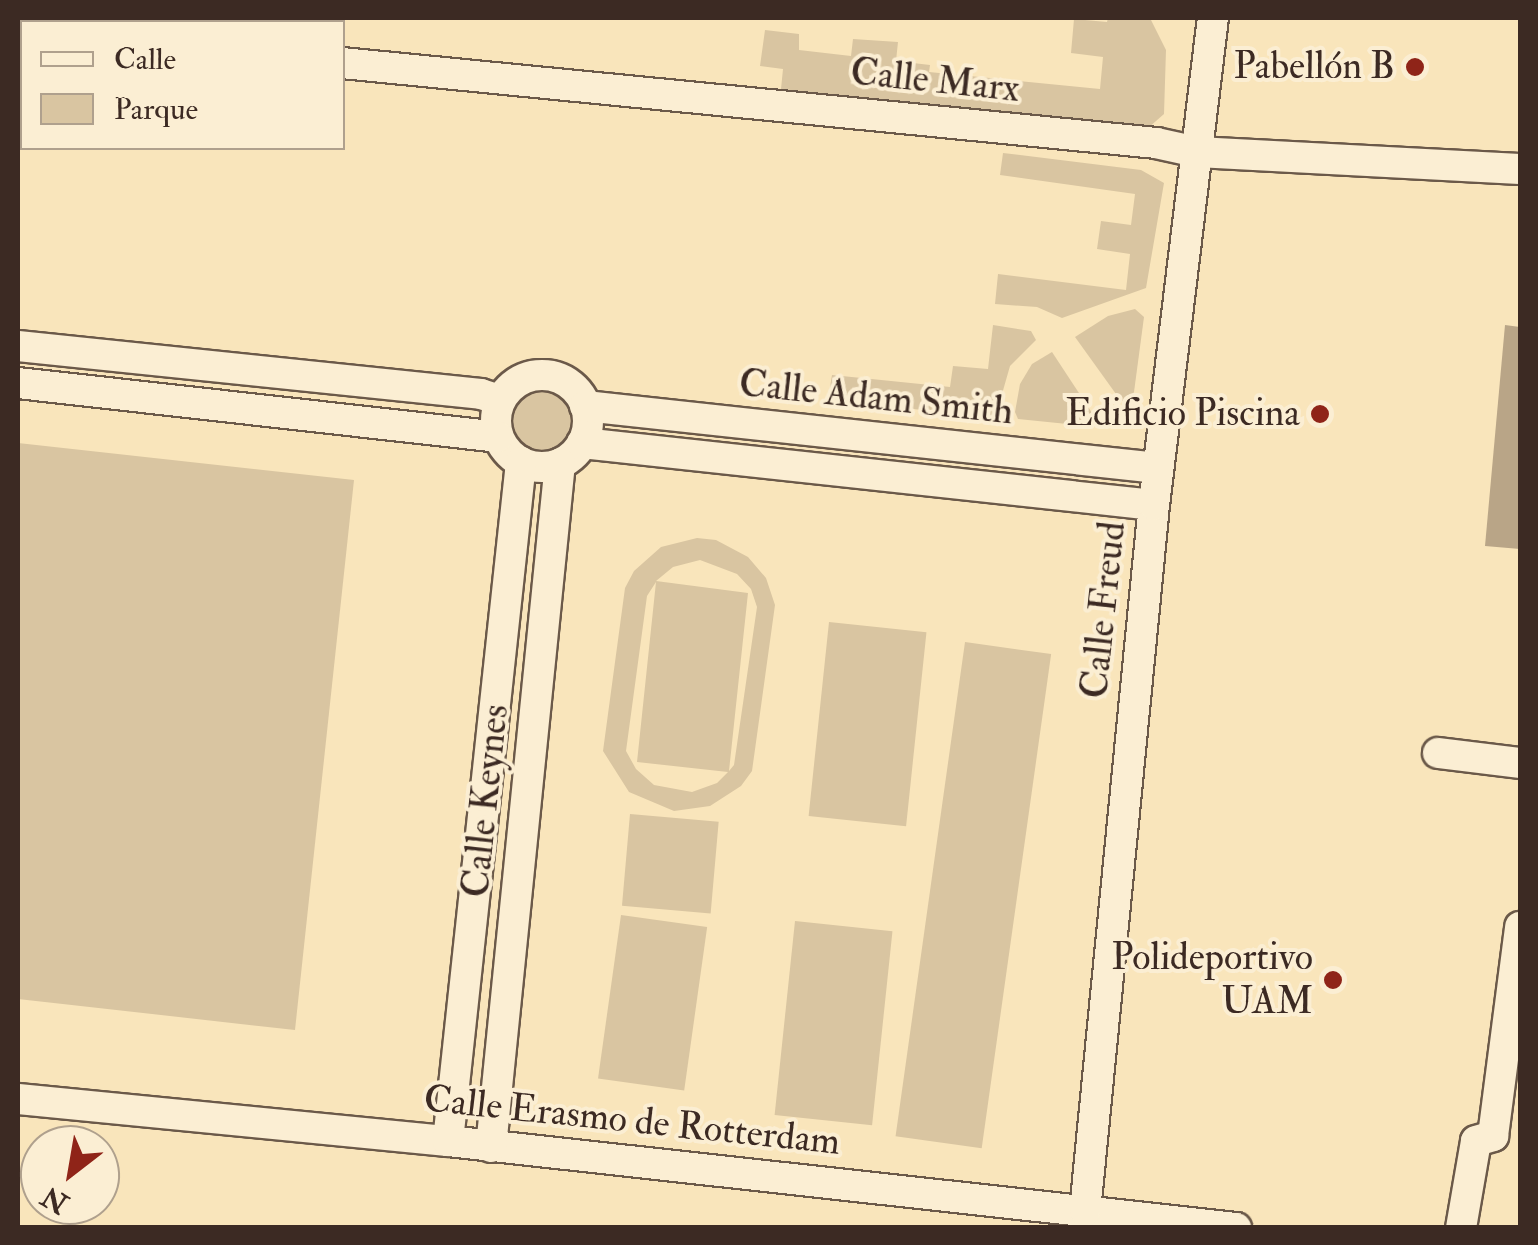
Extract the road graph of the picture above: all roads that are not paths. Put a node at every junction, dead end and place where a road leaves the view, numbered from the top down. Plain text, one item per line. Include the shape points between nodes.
1 (1213, 18) edge
2 (345, 63) edge
3 (1197, 152) junction
4 (1520, 170) edge
5 (18, 346) edge
6 (18, 383) edge
7 (500, 400) junction
8 (585, 406) junction
9 (498, 438) junction
10 (571, 453) junction
11 (521, 462) junction
12 (1158, 468) junction
13 (1154, 505) junction
14 (1438, 752) dead end
15 (1520, 763) edge
16 (1520, 928) edge
17 (18, 1099) edge
18 (448, 1140) junction
19 (492, 1147) junction
20 (1086, 1210) junction
21 (1236, 1228) edge
22 (1461, 1228) edge

1 - 3 street, Calle Freud
2 - 3 street, Calle Marx
3 - 4 street, Calle Marx
3 - 12 street, Calle Freud
5 - 7 street
6 - 9 street
7 - 8 street via 517,382 542,374 569,384
7 - 9 street
8 - 10 street via 588,418
8 - 12 street, Calle Adam Smith
9 - 11 street
10 - 11 street via 534,466
10 - 13 street, Calle Adam Smith
10 - 19 street, Calle Keynes
11 - 18 street, Calle Keynes
12 - 13 street, Calle Freud
13 - 20 street, Calle Freud
14 - 15 street
16 - 22 street via 1494,1136 1476,1141
17 - 18 street, Calle Erasmo de Rotterdam
18 - 19 street, Calle Erasmo de Rotterdam
19 - 20 street, Calle Erasmo de Rotterdam
20 - 21 street, Calle Erasmo de Rotterdam

